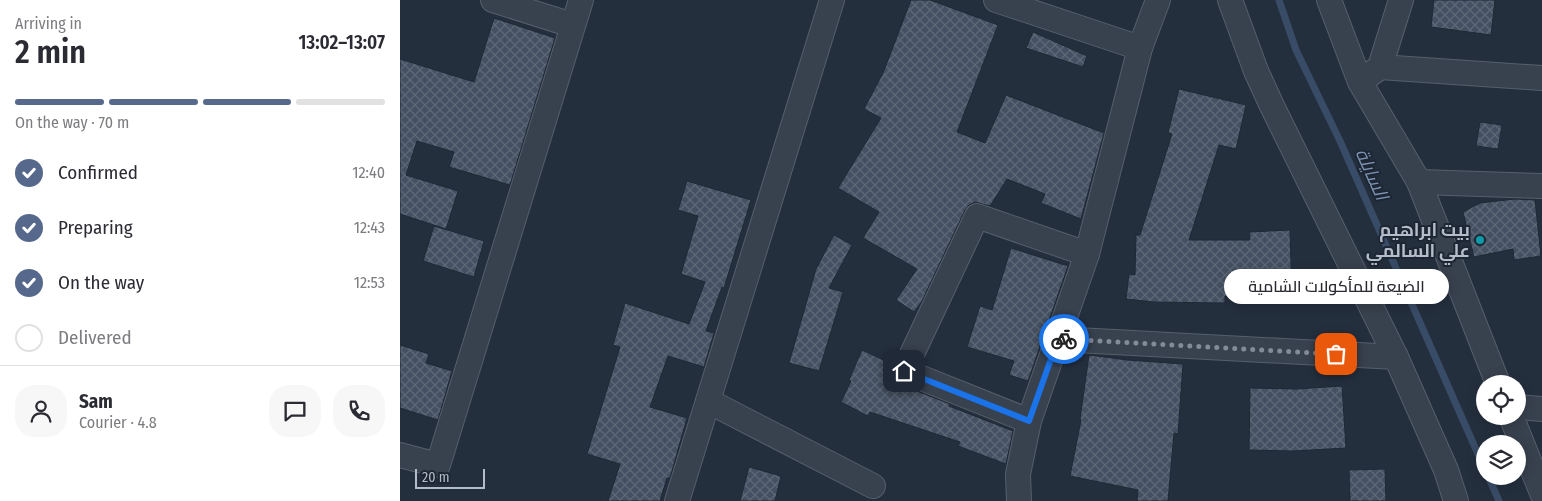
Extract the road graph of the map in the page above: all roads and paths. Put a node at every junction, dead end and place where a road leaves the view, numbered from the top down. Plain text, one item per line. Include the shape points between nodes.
1 (494, 0) edge
2 (581, 0) edge
3 (832, 0) edge
4 (996, 0) edge
5 (1158, 0) edge
6 (1230, 0) edge
7 (1329, 0) edge
8 (1401, 0) edge
9 (572, 25) junction
10 (1140, 48) junction
11 (1380, 67) junction
12 (1542, 78) edge
13 (1360, 82) junction
14 (1419, 182) junction
15 (1542, 186) edge
16 (1087, 254) junction
17 (1058, 339) junction
18 (1396, 357) junction
19 (1494, 375) edge
20 (708, 401) junction
21 (1526, 408) edge
22 (1542, 409) edge
23 (1029, 421) junction
24 (1515, 425) edge
25 (400, 455) edge
26 (873, 486) dead end
27 (1542, 493) edge
28 (677, 501) edge
29 (1019, 501) edge
30 (1456, 501) edge

1 - 9 street
2 - 9 street
3 - 20 street
4 - 10 street
5 - 10 street
6 - 18 street via 1272,106
7 - 13 street
8 - 11 street
9 - 25 street via 438,465
10 - 16 street
11 - 12 street
11 - 13 street
13 - 14 street
14 - 15 street
14 - 19 street
16 - 17 street
16 - 23 street via 977,216 904,371
17 - 18 street
17 - 23 street
18 - 30 street via 1446,470
20 - 26 street
20 - 28 street
21 - 22 street
23 - 29 street via 1018,474
24 - 27 street

